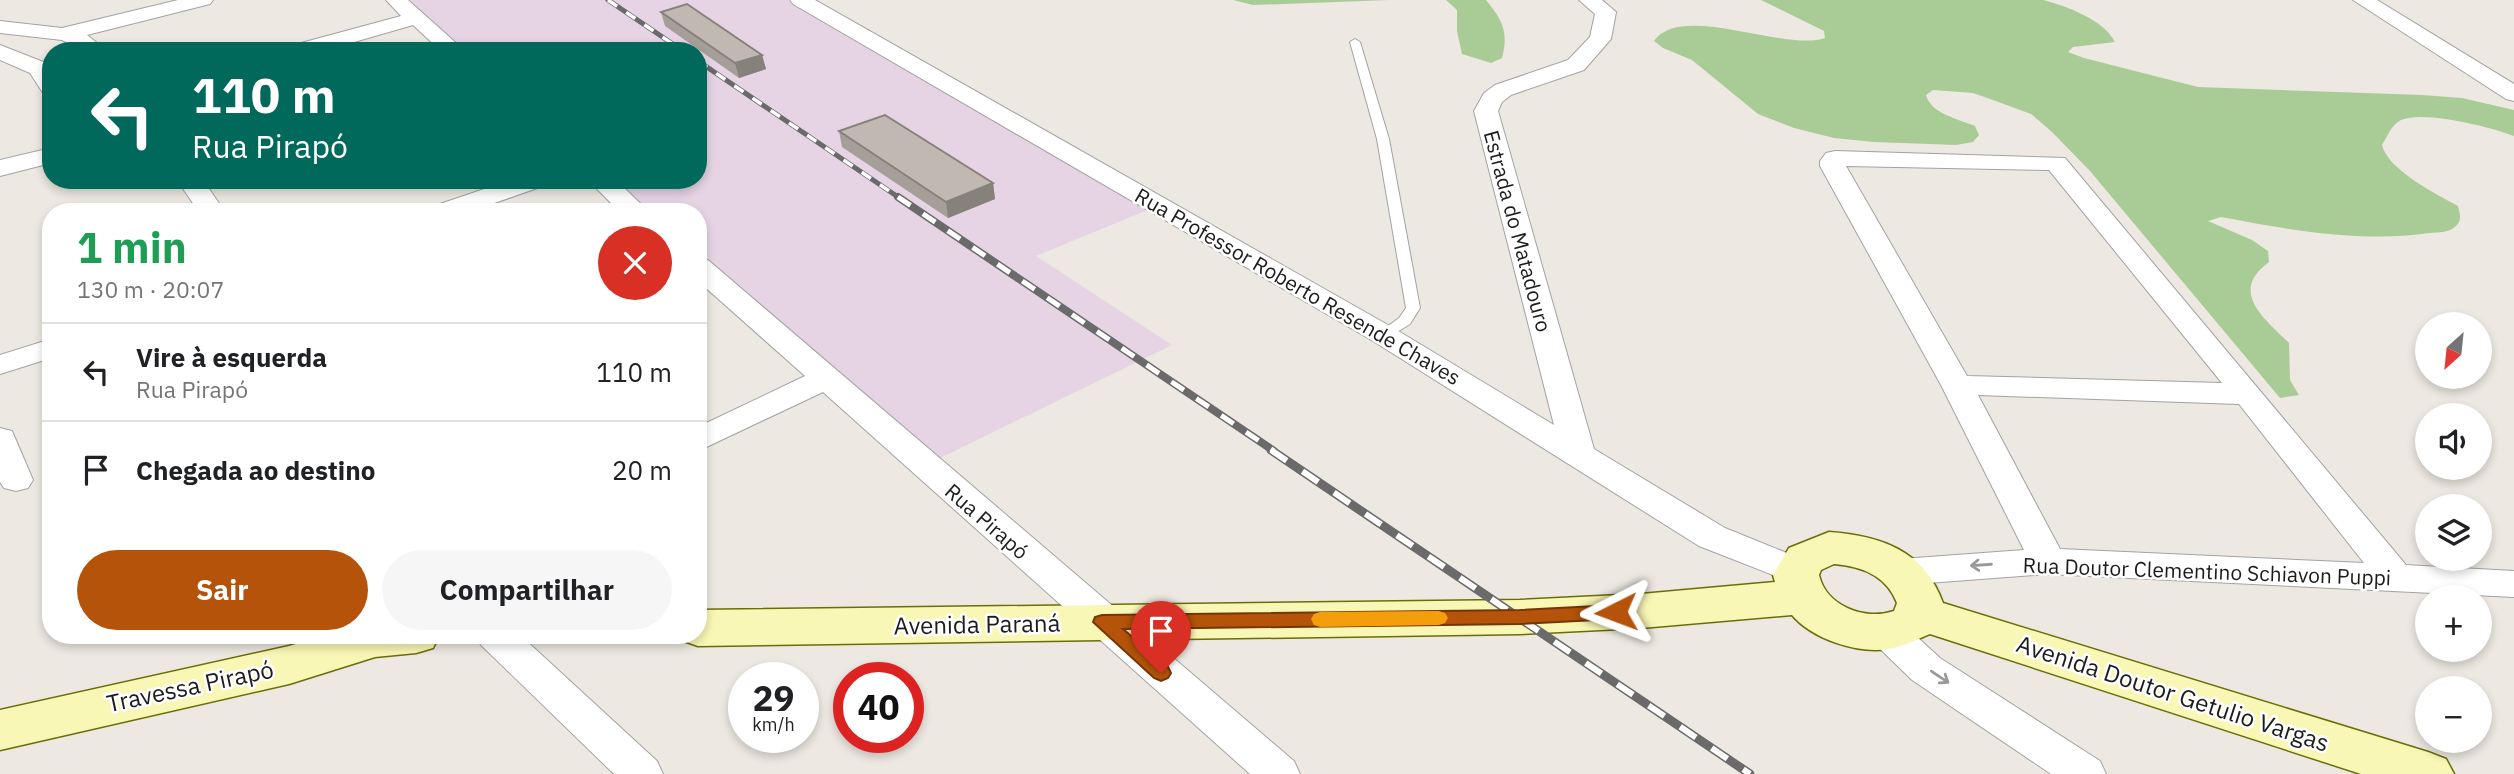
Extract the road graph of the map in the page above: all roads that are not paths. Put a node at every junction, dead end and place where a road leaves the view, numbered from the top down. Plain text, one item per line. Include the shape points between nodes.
1 (203, 0) edge
2 (396, 0) edge
3 (800, 0) edge
4 (1589, 0) edge
5 (2363, 0) edge
6 (416, 18) junction
7 (0, 27) edge
8 (35, 32) junction
9 (67, 33) junction
10 (0, 42) edge
11 (87, 42) edge
12 (330, 42) edge
13 (444, 42) edge
14 (1355, 42) dead end
15 (0, 52) edge
16 (2514, 68) edge
17 (42, 74) edge
18 (2494, 80) junction
19 (2514, 94) edge
20 (42, 157) edge
21 (0, 168) edge
22 (511, 189) edge
23 (611, 189) edge
24 (469, 203) edge
25 (626, 203) edge
26 (707, 274) edge
27 (1384, 334) junction
28 (42, 351) edge
29 (0, 366) edge
30 (825, 379) junction
31 (1957, 385) junction
32 (2248, 394) junction
33 (707, 436) edge
34 (0, 439) edge
35 (1578, 452) junction
36 (16, 480) dead end
37 (2048, 561) junction
38 (2396, 578) junction
39 (1799, 584) junction
40 (2514, 584) edge
41 (1902, 606) junction
42 (1102, 622) junction
43 (707, 628) edge
44 (361, 644) edge
45 (505, 644) edge
46 (0, 730) edge
47 (642, 774) edge
48 (1279, 774) edge
49 (2085, 774) edge
50 (2428, 774) edge

1 - 9 street
2 - 6 street
3 - 27 street, Rua Professor Roberto Resende Chaves
4 - 35 street, Estrada do Matadouro via 1606,12 1600,39 1576,65 1503,90 1492,98 1486,111
5 - 18 street
6 - 12 street
6 - 13 street
7 - 8 street
8 - 9 street
8 - 10 street
9 - 11 street
14 - 27 lane via 1383,139 1413,308 1405,321
15 - 17 street via 38,68
16 - 18 street
18 - 19 street
20 - 21 street
22 - 24 street
23 - 25 street
26 - 30 street, Rua Pirapó
27 - 35 street, Rua Professor Roberto Resende Chaves
28 - 29 street
30 - 33 street
30 - 42 street, Rua Pirapó
31 - 32 street
31 - 32 street via 1833,166 1835,158 2056,163
31 - 37 street
32 - 38 street
34 - 36 street
35 - 39 street, Rua Professor Roberto Resende Chaves via 1712,537
37 - 38 street, Rua Doutor Clementino Schiavon Puppi
37 -> 41 street, Rua Doutor Clementino Schiavon Puppi
38 - 40 street, Rua Doutor Clementino Schiavon Puppi
39 - 41 street via 1813,610 1869,634
39 - 41 street via 1802,560 1813,552 1829,548 1867,553
39 - 42 street, Avenida Paraná via 1641,611 1520,617
41 -> 49 street via 1926,669
41 - 50 street, Avenida Doutor Getulio Vargas
42 - 43 street, Avenida Paraná
42 - 48 street, Rua Pirapó
44 - 46 street, Travessa Pirapó via 289,665
45 - 47 street

